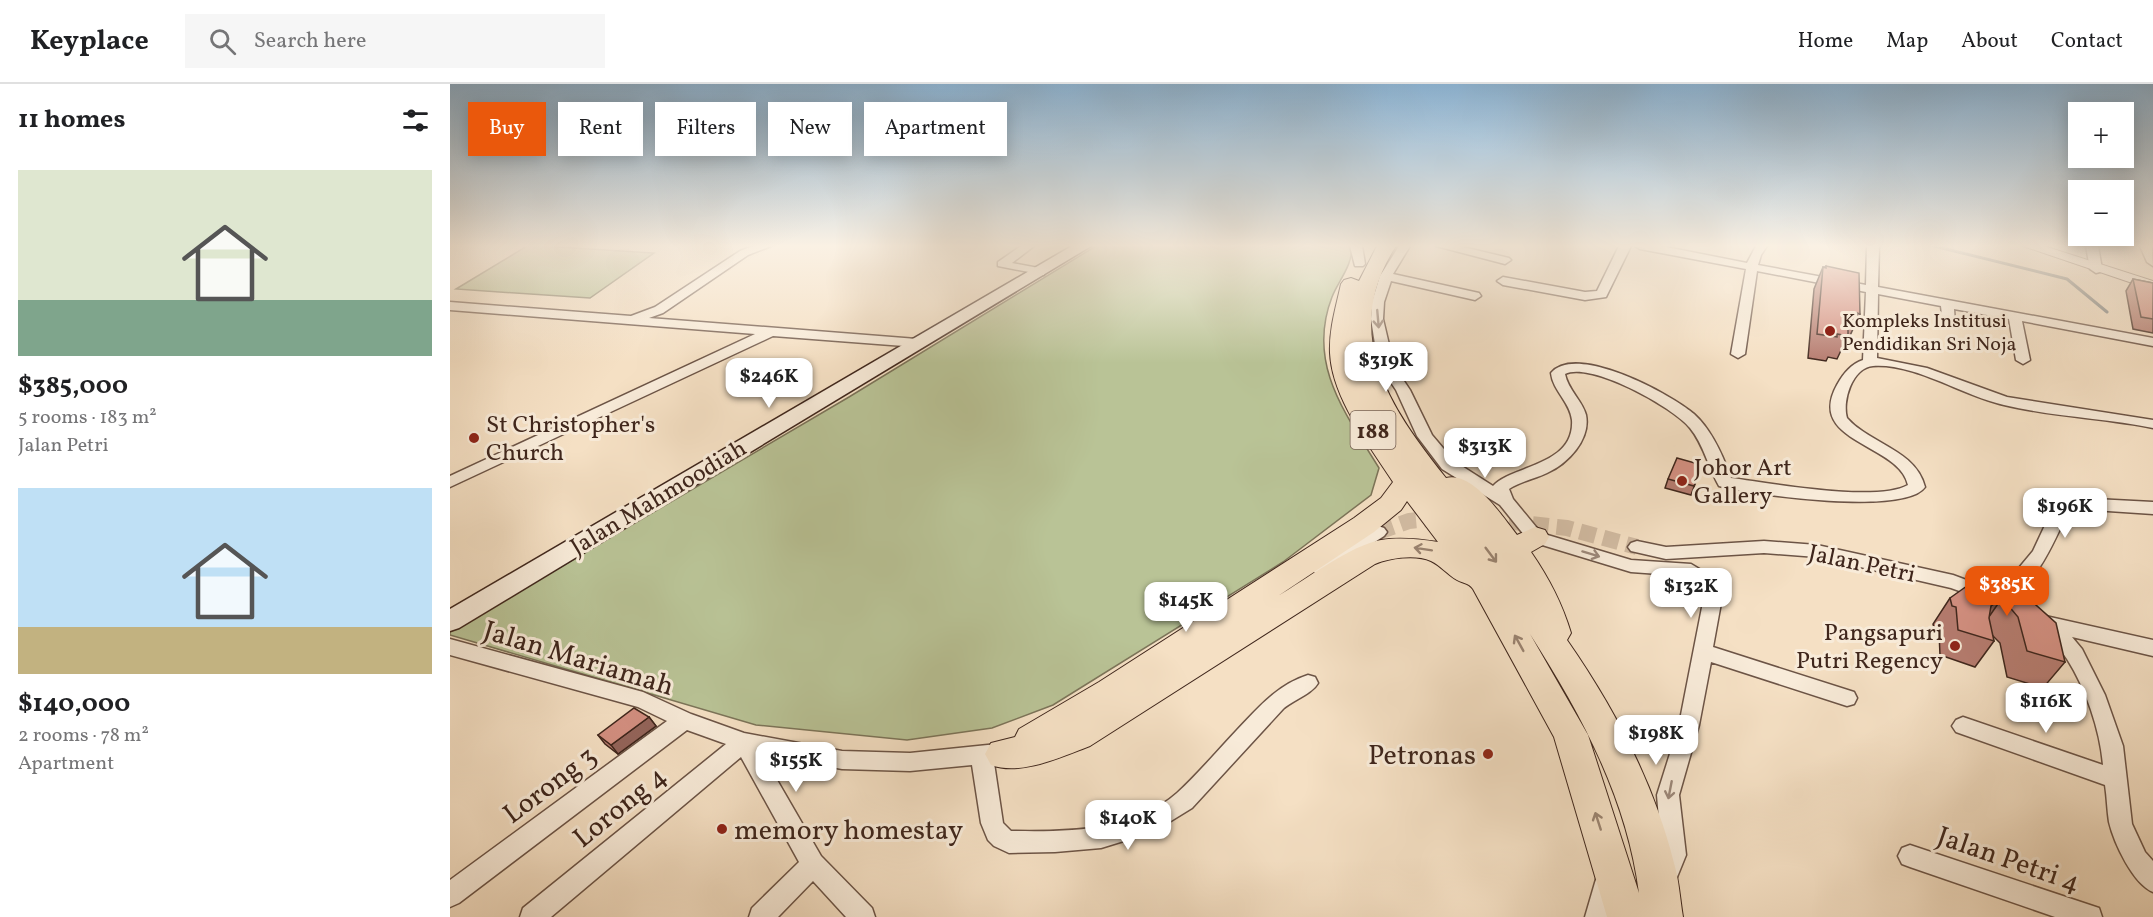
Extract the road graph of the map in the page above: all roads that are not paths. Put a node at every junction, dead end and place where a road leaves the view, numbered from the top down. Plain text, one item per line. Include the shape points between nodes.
1 (695, 285) edge
2 (1018, 285) edge
3 (1350, 285) edge
4 (1368, 285) edge
5 (1383, 285) edge
6 (1425, 285) edge
7 (1524, 285) edge
8 (1606, 285) edge
9 (1749, 285) edge
10 (1849, 285) edge
11 (1872, 285) edge
12 (1872, 289) junction
13 (1475, 296) dead end
14 (1947, 303) junction
15 (450, 306) edge
16 (2015, 316) junction
17 (630, 321) junction
18 (1949, 322) dead end
19 (770, 332) junction
20 (2153, 342) edge
21 (917, 343) junction
22 (1738, 354) dead end
23 (2023, 360) dead end
24 (1870, 362) junction
25 (2153, 424) edge
26 (1417, 476) junction
27 (1468, 477) junction
28 (1520, 477) junction
29 (450, 482) edge
30 (1506, 501) junction
31 (2153, 508) edge
32 (1378, 532) tunnel mouth
33 (1524, 544) junction
34 (1636, 547) tunnel mouth
35 (1490, 591) junction
36 (1996, 597) junction
37 (2028, 614) junction
38 (450, 621) edge
39 (450, 647) edge
40 (2153, 648) edge
41 (1704, 652) junction
42 (1559, 654) junction
43 (1308, 683) dead end
44 (1847, 698) dead end
45 (684, 720) junction
46 (1963, 726) dead end
47 (744, 742) junction
48 (993, 755) junction
49 (2116, 779) junction
50 (1910, 856) dead end
51 (1611, 863) junction
52 (813, 864) junction
53 (2153, 880) edge
54 (450, 895) edge
55 (1661, 904) edge
56 (532, 917) edge
57 (761, 917) edge
58 (863, 917) edge
59 (1597, 917) edge
60 (1627, 917) edge
61 (2090, 917) edge

1 - 17 street via 659,310
2 - 21 main road, Jalan Mahmoodiah
3 - 26 highway, 188 via 1343,313 1342,362 1351,391 1375,435
4 - 26 highway, 188 via 1361,321 1362,353
5 -> 27 street via 1377,319 1387,366 1425,436 1448,465
6 - 13 street
7 - 8 street via 1585,296 1602,294
9 - 22 street
10 - 12 street
11 - 12 street
12 - 14 street
12 - 24 street
14 - 16 street
14 - 18 street
15 - 17 street
16 - 20 street
16 - 23 street
17 - 19 street
19 - 21 street
19 - 29 street
21 - 38 main road, Jalan Mahmoodiah
24 - 25 street via 1917,370 2001,400
24 - 28 street via 1854,369 1848,377 1840,397 1839,418 1911,472 1917,487 1907,494 1866,497 1725,482 1707,442 1689,418 1631,384 1575,367 1558,373 1558,381 1580,423 1572,444 1540,471
26 - 33 highway via 1467,493
26 - 35 highway, 188
26 -> 42 highway, 188 via 1507,576
26 - 48 highway via 1364,525 1101,697
27 - 28 street
27 - 30 street
28 - 30 street via 1500,487
30 - 33 street
31 - 36 street via 2076,503 2060,510 2040,554 2019,580
32 - 48 street, Jalan Mariamah via 1090,718 1058,734
33 -> 41 street via 1631,566 1691,570 1710,584 1714,592
33 - 42 highway via 1551,611
34 - 36 street, Jalan Petri via 1666,553 1764,547 1817,551 1953,582
35 -> 48 highway via 1439,552 1414,548 1382,550 1332,577 1078,736 1046,747
51 -> 35 highway, 188 via 1570,735
36 - 37 street, Jalan Petri
37 - 40 street
37 - 49 street, Jalan Petri via 2060,636 2075,654 2095,694 2112,746
39 - 45 street, Jalan Mariamah via 643,700
41 - 44 street
41 -> 55 street via 1689,724 1668,795 1674,855
42 - 55 highway, 188 via 1602,727 1634,795 1651,846
43 - 48 street via 1276,703 1170,812 1131,830 1102,837 1056,843 1002,840 992,823
45 - 47 street, Jalan Mariamah
45 - 54 street, Lorong 3
46 - 49 street
47 - 48 street, Jalan Mariamah via 842,760 910,762
47 - 52 street
47 - 56 street, Lorong 4
49 - 53 street, Jalan Petri via 2121,824 2137,860
50 - 61 street, Jalan Petri 4
51 - 59 street
51 - 60 highway, 188
52 - 57 street
52 - 58 street

